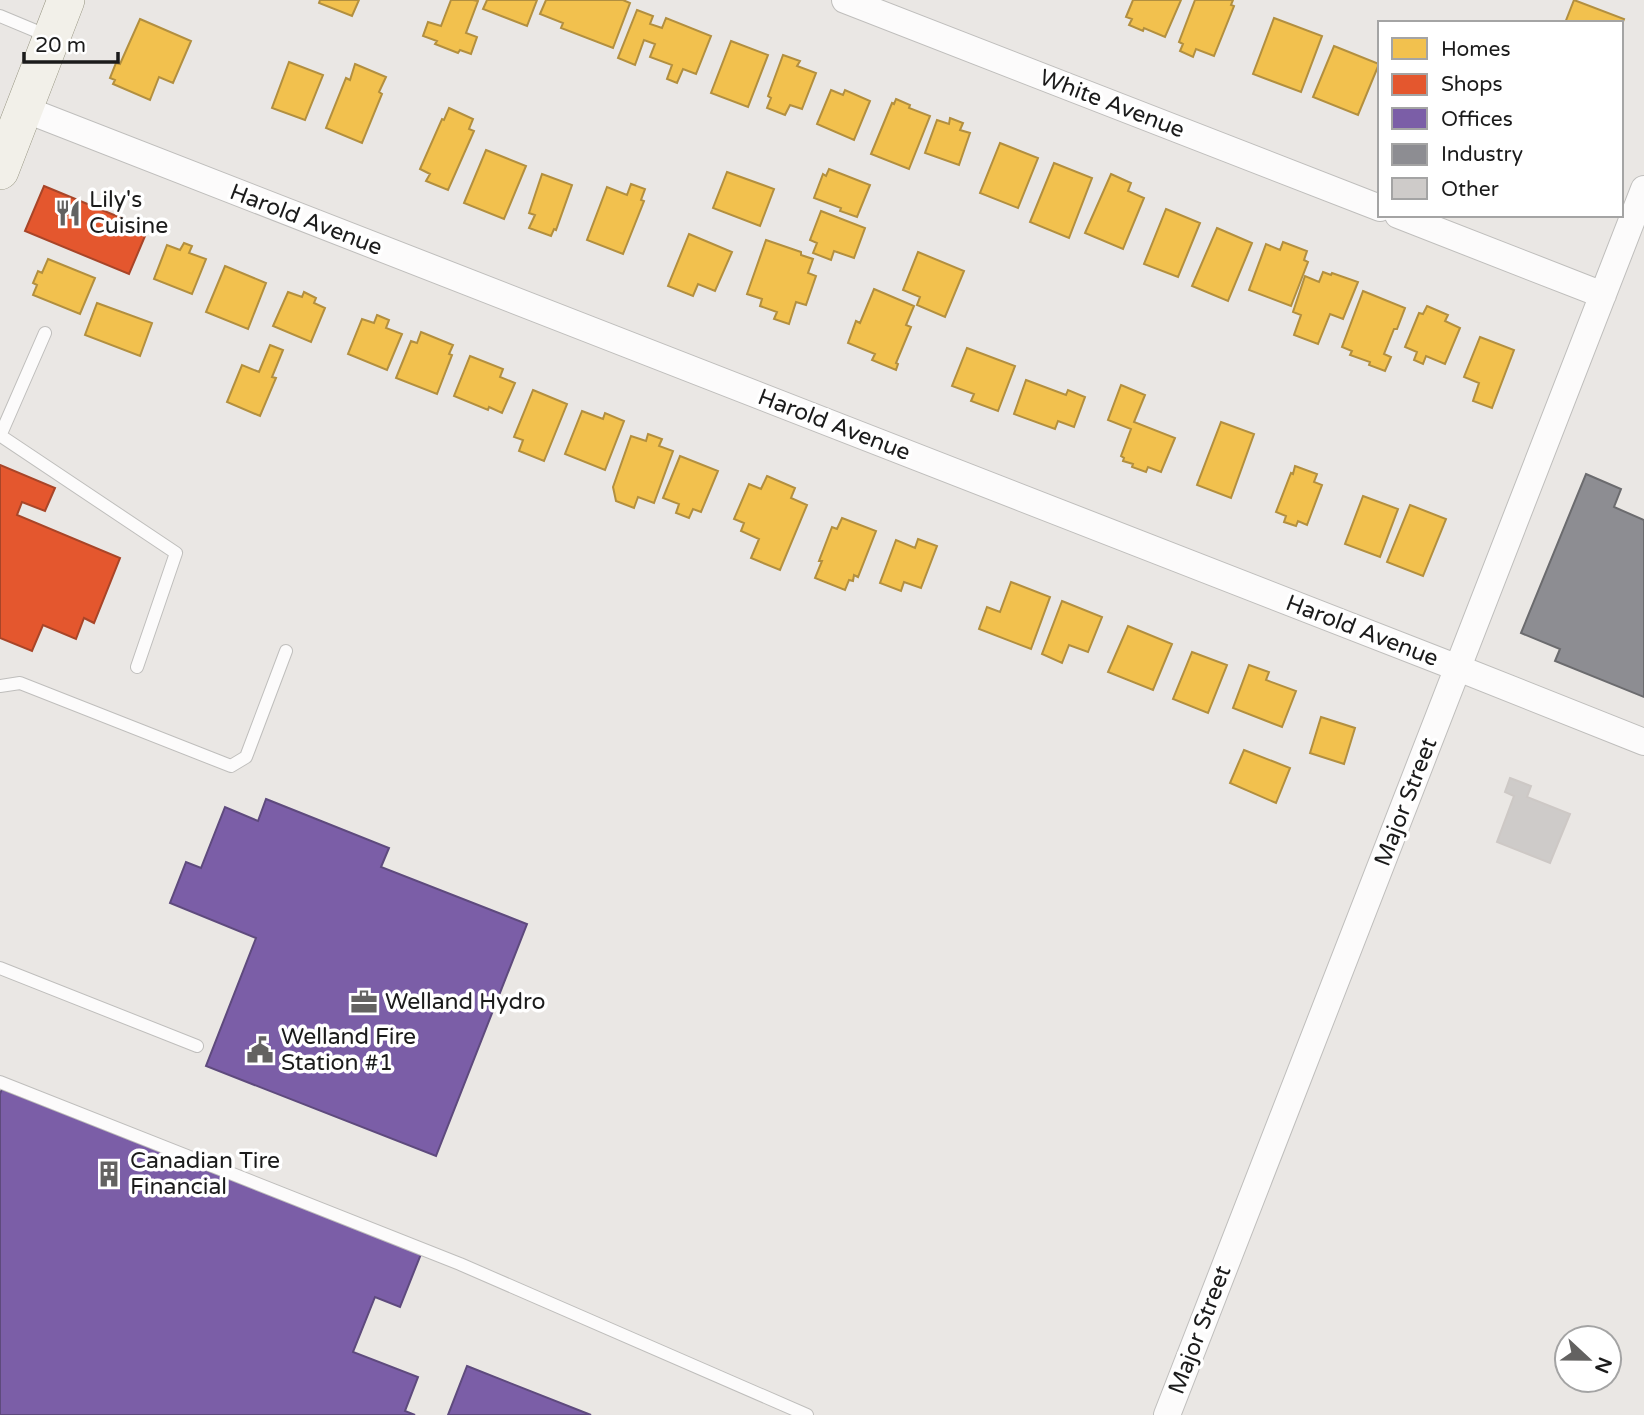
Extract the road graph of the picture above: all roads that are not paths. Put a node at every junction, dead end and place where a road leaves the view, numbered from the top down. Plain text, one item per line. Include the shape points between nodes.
1 (66, 0) edge
2 (845, 0) edge
3 (0, 16) edge
4 (51, 37) junction
5 (24, 109) junction
6 (0, 171) edge
7 (1644, 189) edge
8 (1378, 207) edge
9 (1403, 217) edge
10 (1603, 295) junction
11 (45, 333) dead end
12 (1, 436) edge
13 (286, 651) dead end
14 (138, 667) dead end
15 (1458, 668) junction
16 (0, 686) edge
17 (1644, 742) edge
18 (0, 968) edge
19 (197, 1046) dead end
20 (0, 1082) edge
21 (807, 1415) edge
22 (1167, 1415) edge

1 - 4 main road
2 - 8 street, White Avenue
3 - 4 lane
4 - 5 main road
5 - 6 main road
5 - 15 street, Harold Avenue
7 - 10 street, Major Street
9 - 10 street
10 - 15 street, Major Street
11 - 12 lane
12 - 14 lane via 176,553
13 - 16 lane via 246,757 231,766 20,683
15 - 17 street, Harold Avenue
15 - 22 street, Major Street
18 - 19 lane
20 - 21 lane via 460,1264

